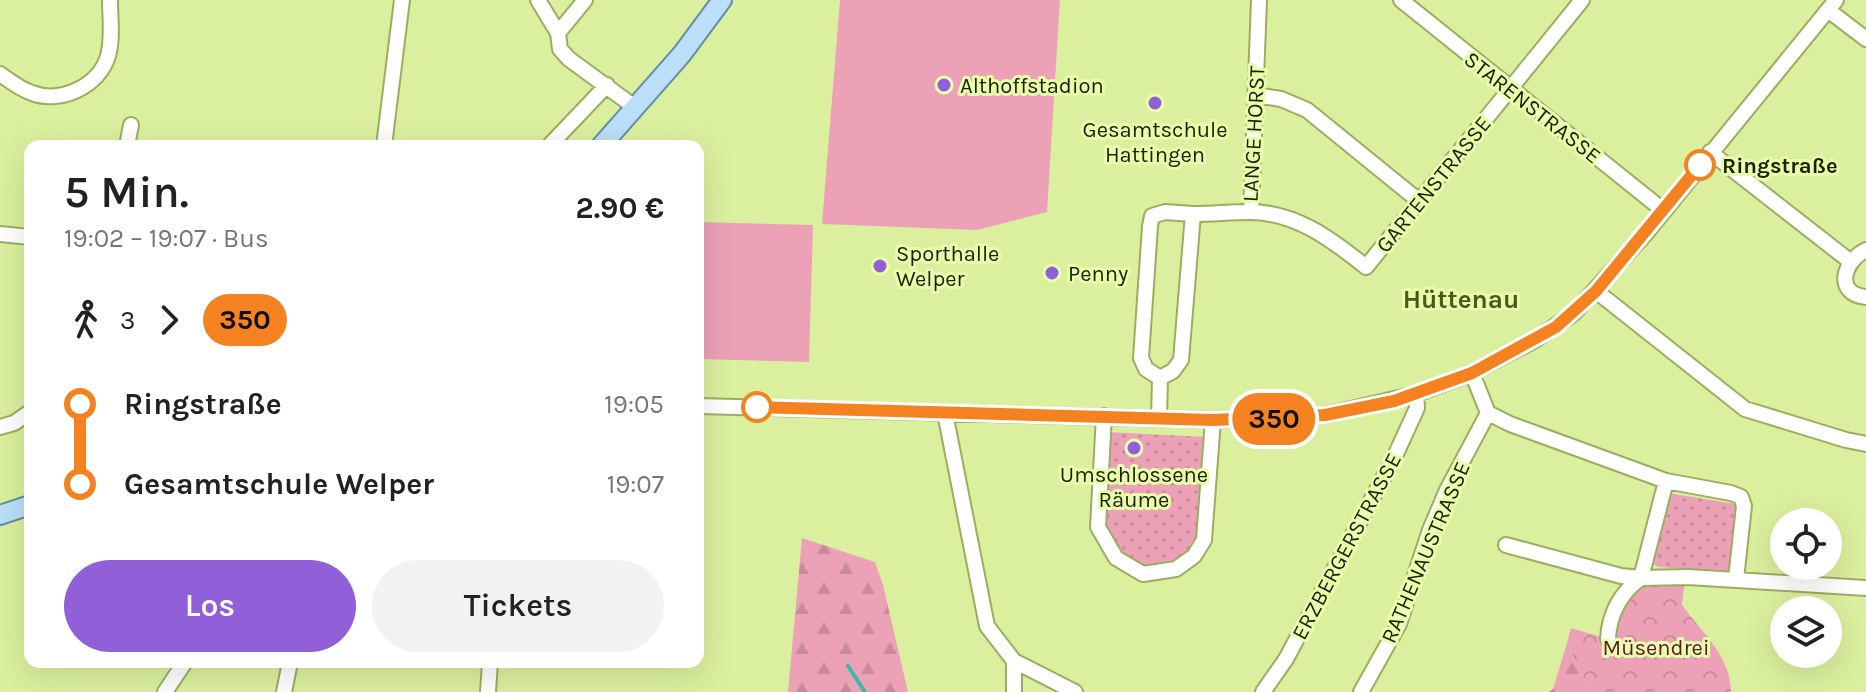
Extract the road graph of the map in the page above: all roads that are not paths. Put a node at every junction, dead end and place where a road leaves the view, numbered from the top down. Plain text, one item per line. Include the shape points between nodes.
1 (110, 0) edge
2 (402, 0) edge
3 (538, 0) edge
4 (585, 0) edge
5 (722, 0) edge
6 (1259, 0) edge
7 (1582, 0) edge
8 (1402, 1) edge
9 (1832, 5) edge
10 (558, 33) junction
11 (1866, 39) edge
12 (0, 74) edge
13 (607, 85) junction
14 (1510, 89) junction
15 (1256, 95) junction
16 (636, 108) junction
17 (131, 125) dead end
18 (128, 140) edge
19 (385, 140) edge
20 (555, 140) edge
21 (607, 140) edge
22 (1710, 152) junction
23 (1419, 201) junction
24 (1664, 211) junction
25 (1251, 212) junction
26 (1193, 214) junction
27 (0, 234) edge
28 (24, 236) edge
29 (1866, 250) edge
30 (1851, 262) junction
31 (1596, 291) junction
32 (1866, 297) edge
33 (1472, 373) junction
34 (1160, 378) junction
35 (1416, 394) junction
36 (704, 406) edge
37 (945, 413) junction
38 (1488, 413) junction
39 (24, 416) edge
40 (1104, 416) junction
41 (1159, 418) junction
42 (1213, 420) junction
43 (0, 427) edge
44 (1866, 444) edge
45 (1666, 481) junction
46 (24, 507) edge
47 (0, 515) edge
48 (1506, 545) dead end
49 (1641, 578) junction
50 (1736, 579) junction
51 (1866, 588) edge
52 (1608, 639) dead end
53 (1014, 661) junction
54 (181, 668) edge
55 (289, 668) edge
56 (490, 668) edge
57 (165, 692) edge
58 (284, 692) edge
59 (488, 692) edge
60 (1014, 692) edge
61 (1075, 692) edge
62 (1263, 692) edge
63 (1361, 692) edge

1 - 12 street via 109,52 102,69 83,86 59,97 44,96
2 - 19 street
3 - 10 street
4 - 10 street
5 - 16 main road
6 - 15 street, LANGE HORST
7 - 14 street, GARTENSTRASSE
8 - 14 street, STARENSTRASSE
9 - 11 street
9 - 22 street
10 - 13 street via 557,42 569,59
13 - 16 street
13 - 20 street
14 - 23 street, GARTENSTRASSE
14 - 24 street, STARENSTRASSE
15 - 23 street via 1307,110
15 - 25 street, LANGE HORST
16 - 21 main road
17 - 18 street
22 - 24 street
22 - 30 street
23 - 25 street, GARTENSTRASSE via 1366,267 1312,227
24 - 31 street
25 - 26 street, LANGE HORST
26 - 34 street via 1181,360
26 - 34 street, LANGE HORST via 1152,216 1141,358
27 - 28 street
29 - 30 street
30 - 32 street via 1846,284
31 - 33 street via 1556,327
31 - 44 street via 1745,409
33 - 35 street
33 - 38 street
34 - 41 street
35 - 42 street via 1325,415
35 - 62 street, ERZBERGERSTRASSE via 1417,408 1395,456
36 - 37 street
37 - 40 street
37 - 53 street via 987,626
38 - 45 street
38 - 63 street, RATHENAUSTRASSE via 1430,530 1399,624
39 - 43 street
40 - 41 street
40 - 42 street via 1098,527 1119,562 1143,574 1176,569 1204,540
41 - 42 street
45 - 49 street
45 - 50 street via 1741,497
46 - 47 main road
48 - 49 street
49 - 50 street
49 - 52 street via 1618,601
50 - 51 street
53 - 60 street
53 - 61 street
54 - 57 street
55 - 58 street
56 - 59 street

